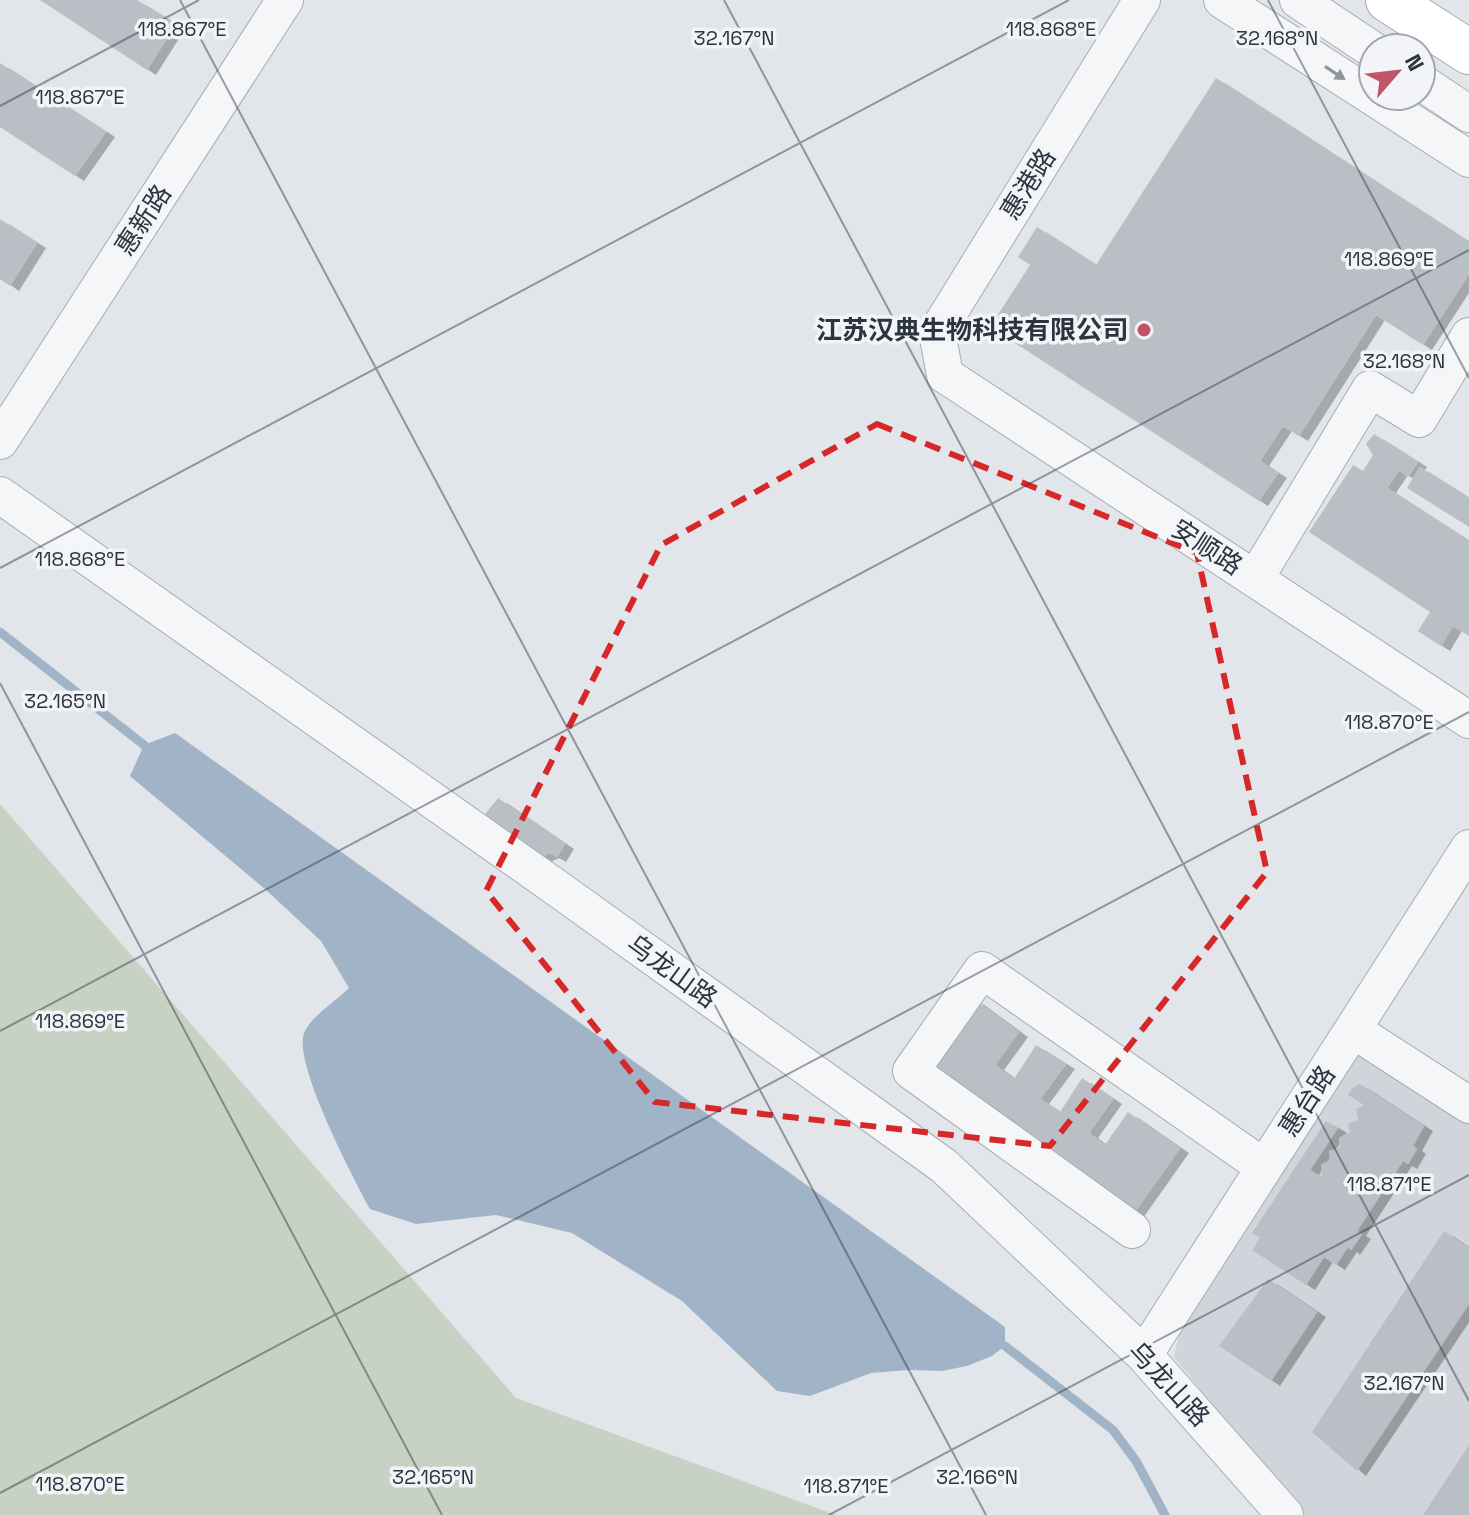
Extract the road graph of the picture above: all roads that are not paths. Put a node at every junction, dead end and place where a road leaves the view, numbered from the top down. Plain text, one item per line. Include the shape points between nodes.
1 (285, 0) edge
2 (1142, 0) edge
3 (1222, 0) edge
4 (1298, 0) edge
5 (1388, 0) edge
6 (1357, 39) edge
7 (1469, 52) edge
8 (1437, 93) edge
9 (1469, 114) edge
10 (1469, 159) edge
11 (1469, 336) edge
12 (945, 375) joint
13 (0, 441) edge
14 (0, 495) edge
15 (1255, 579) junction
16 (1469, 720) edge
17 (1469, 848) edge
18 (1353, 1030) junction
19 (1469, 1105) edge
20 (1264, 1167) junction
21 (1132, 1230) dead end
22 (1144, 1355) junction
23 (1285, 1515) edge

1 - 13 street, 惠新路
2 - 12 street, 惠港路 via 937,332
3 -> 10 street
4 - 6 street
5 - 7 main road
8 - 9 street
11 - 15 street via 1419,419 1370,389
12 - 15 street, 安顺路
14 - 22 street, 乌龙山路 via 944,1166
15 - 16 street, 安顺路
17 - 18 street, 惠台路
18 - 19 street
18 - 20 street, 惠台路
20 - 21 street via 982,970 911,1071
20 - 22 street, 惠台路
22 - 23 street, 乌龙山路

